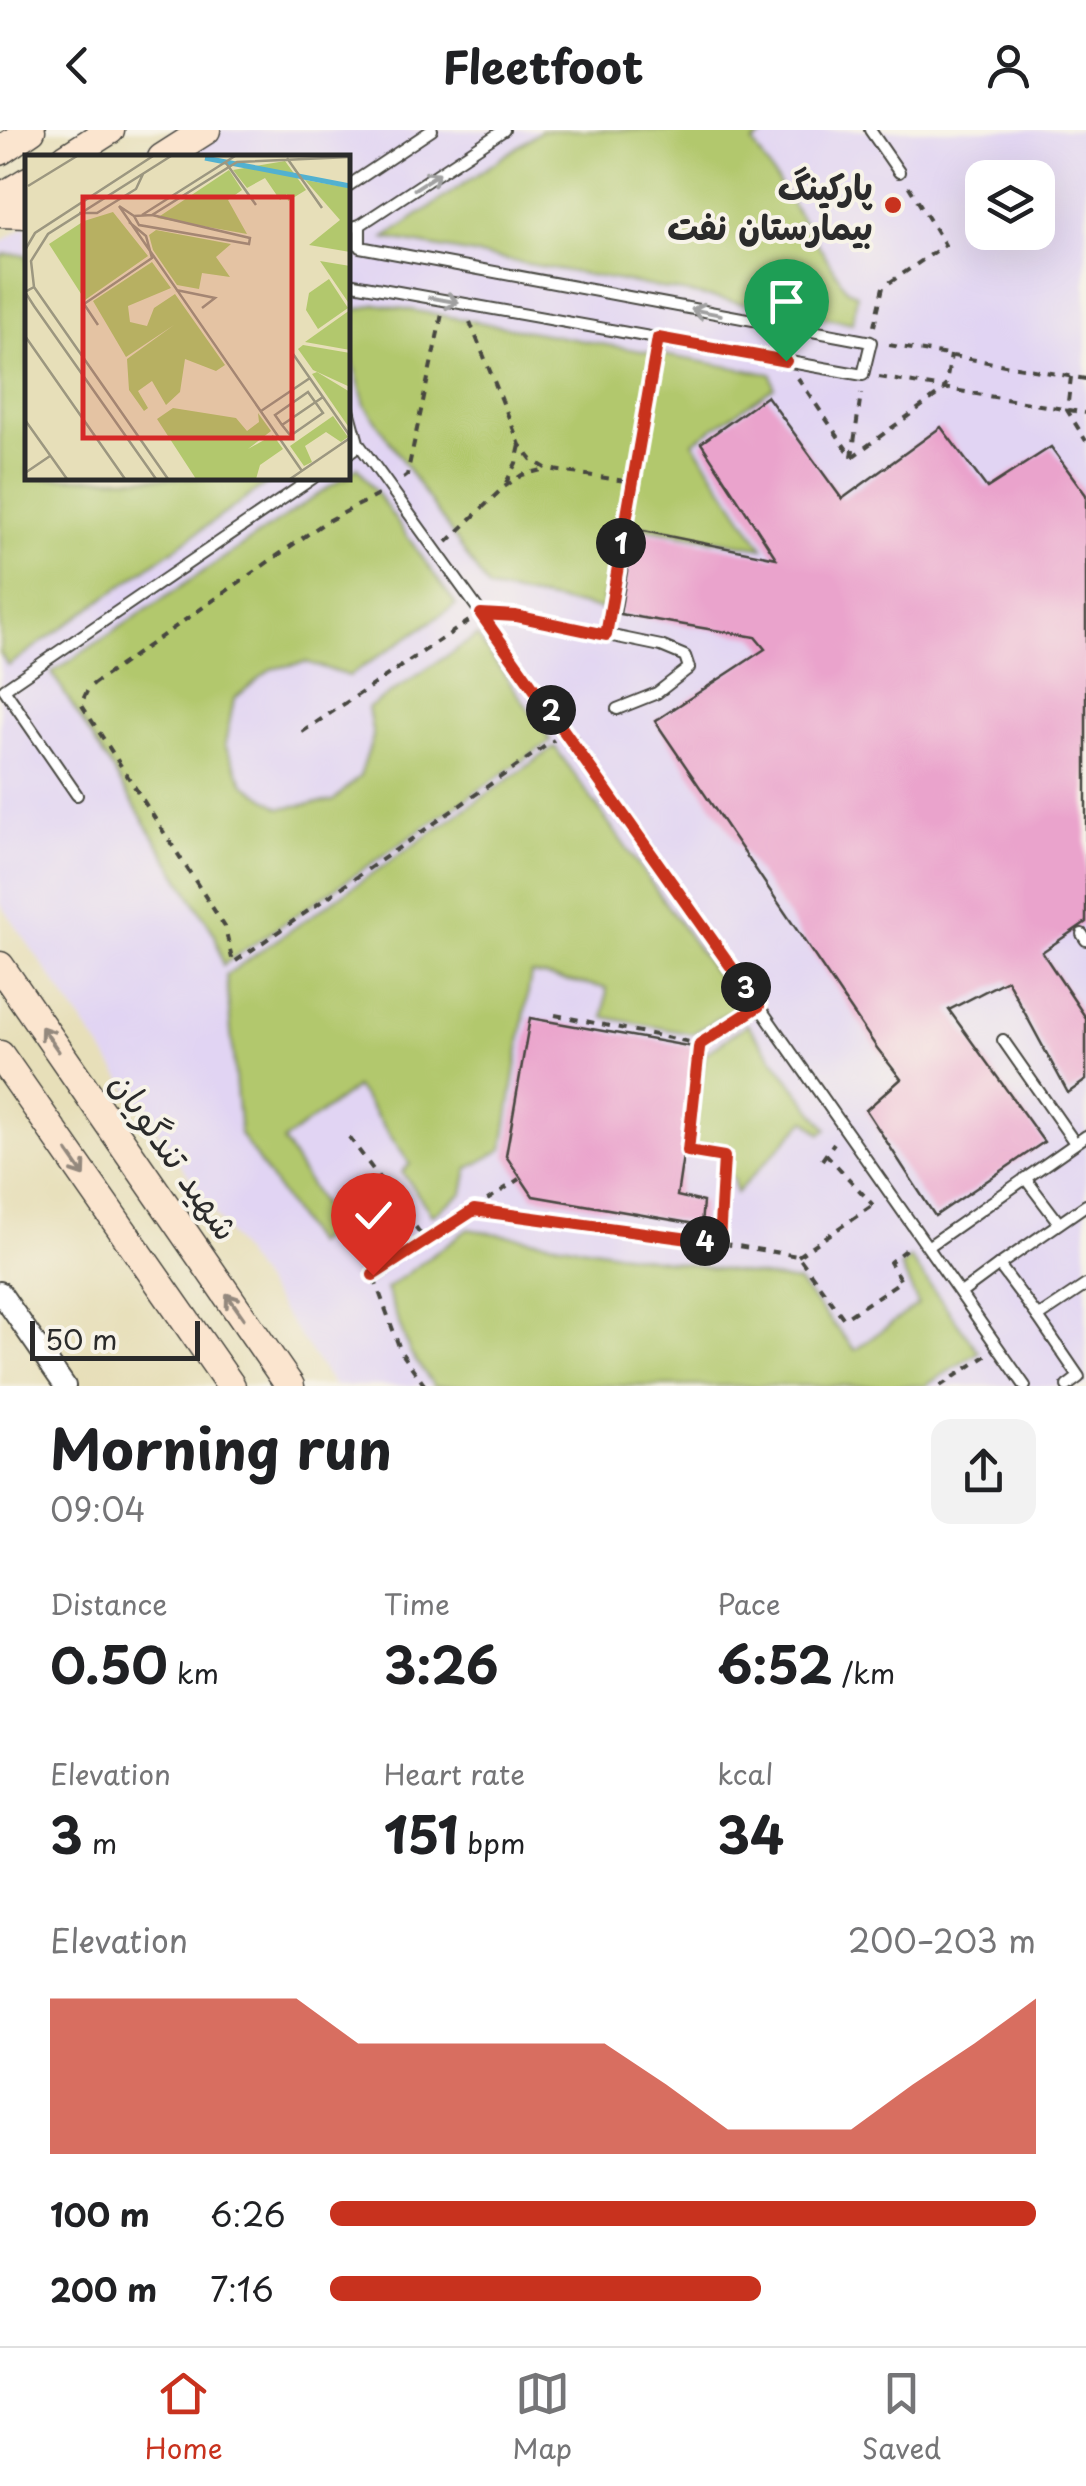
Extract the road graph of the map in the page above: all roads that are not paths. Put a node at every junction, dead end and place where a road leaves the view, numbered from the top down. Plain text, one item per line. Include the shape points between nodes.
1 (30, 130) edge
2 (110, 130) edge
3 (206, 130) edge
4 (432, 130) edge
5 (504, 130) edge
6 (870, 130) edge
7 (0, 150) edge
8 (165, 150) edge
9 (71, 155) edge
10 (899, 172) road end
11 (25, 183) edge
12 (350, 185) edge
13 (0, 198) edge
14 (0, 213) edge
15 (25, 214) edge
16 (360, 225) junction
17 (350, 228) edge
18 (350, 284) edge
19 (350, 413) edge
20 (350, 432) edge
21 (360, 446) junction
22 (350, 453) edge
23 (310, 480) edge
24 (481, 614) junction
25 (2, 686) edge
26 (617, 709) dead end
27 (77, 795) dead end
28 (0, 966) edge
29 (1004, 1040) dead end
30 (0, 1055) edge
31 (1086, 1136) edge
32 (1075, 1143) junction
33 (1025, 1178) junction
34 (1086, 1204) edge
35 (1059, 1224) junction
36 (925, 1242) junction
37 (999, 1265) junction
38 (1086, 1285) edge
39 (0, 1292) edge
40 (960, 1292) junction
41 (1038, 1317) junction
42 (1082, 1375) edge
43 (65, 1386) edge
44 (230, 1386) edge
45 (290, 1386) edge
46 (1024, 1386) edge
47 (1067, 1386) edge

1 - 7 main road
2 - 9 main road
3 - 8 main road
4 - 12 lane
16 -> 5 lane
6 - 10 lane
11 - 13 main road
14 - 15 main road
16 - 17 lane
18 -> 16 lane via 863,375 870,342 360,247
19 - 21 lane
20 - 21 lane
21 - 22 lane
21 - 24 lane
23 - 25 lane
24 - 26 lane via 516,616 685,656 689,668 658,693
24 - 36 lane
25 - 27 lane
45 -> 28 main road, شهید تندگویان
29 - 32 lane
30 -> 44 main road
31 - 32 lane
32 - 33 lane
33 - 35 lane
33 - 36 lane
34 - 35 lane
35 - 37 lane
36 - 40 lane
37 - 40 lane
37 - 41 lane
38 - 41 lane
39 - 43 street
40 - 46 lane
41 - 42 lane
42 - 47 lane

